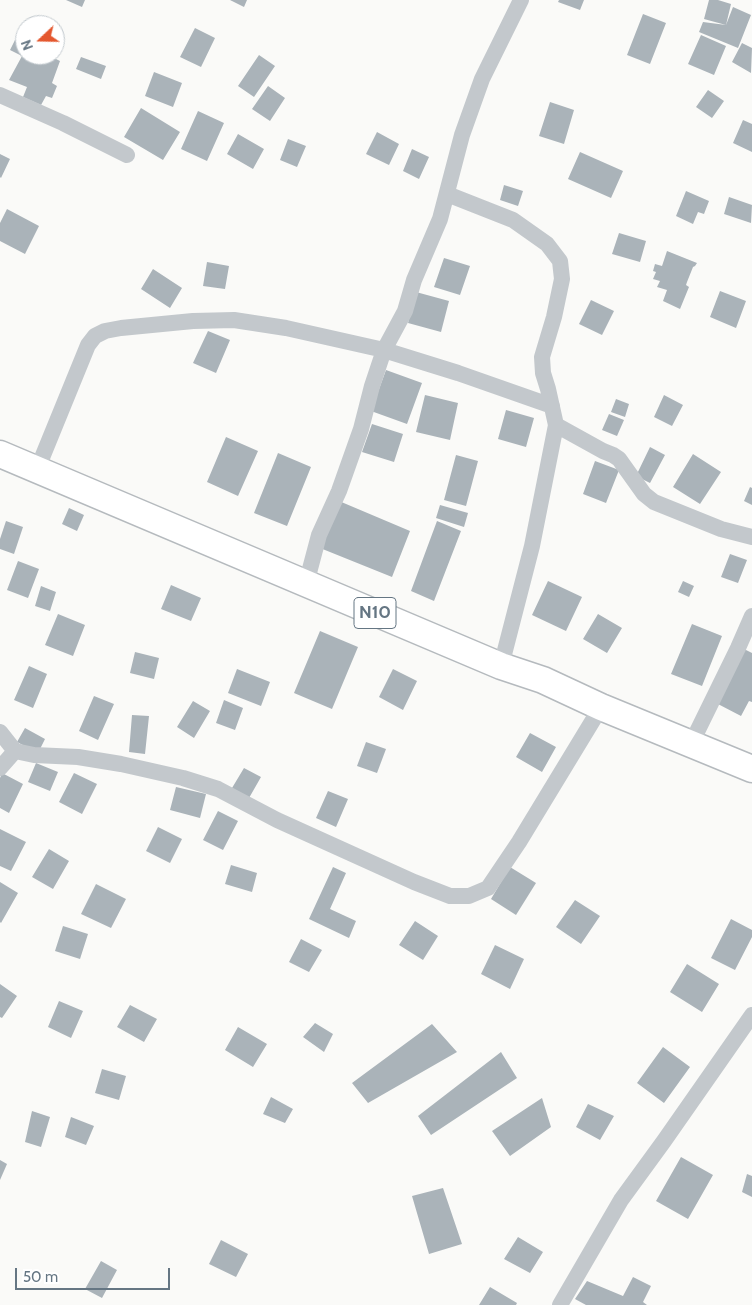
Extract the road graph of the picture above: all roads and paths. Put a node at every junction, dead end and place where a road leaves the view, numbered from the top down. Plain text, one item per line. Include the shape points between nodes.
1 (521, 0) edge
2 (0, 95) edge
3 (127, 155) dead end
4 (447, 194) junction
5 (384, 350) junction
6 (552, 406) junction
7 (556, 425) junction
8 (0, 454) edge
9 (37, 470) junction
10 (752, 538) edge
11 (306, 584) junction
12 (752, 616) edge
13 (501, 666) junction
14 (601, 706) junction
15 (0, 732) edge
16 (691, 744) junction
17 (15, 751) junction
18 (0, 768) edge
19 (752, 769) edge
20 (752, 1016) edge
21 (560, 1305) edge

1 - 4 street via 482,80 462,135
2 - 3 street
4 - 5 street via 405,312
4 - 6 street via 513,220 546,244 560,261 562,280 542,357 542,373
5 - 6 street
5 - 9 street via 234,320 104,331 88,345
5 - 11 street via 361,429 319,535
6 - 7 street
7 - 10 street via 619,459 644,494 654,502
7 - 13 street via 532,546
8 - 9 main road, N10
9 - 11 main road, N10
11 - 13 main road, N10
12 - 16 street
13 - 14 main road, N10 via 543,680
14 - 16 main road, N10
14 - 17 street via 488,888 469,896 450,896 414,882 277,820 218,789 121,764
15 - 17 street
16 - 19 main road, N10
17 - 18 street
20 - 21 street via 620,1200

